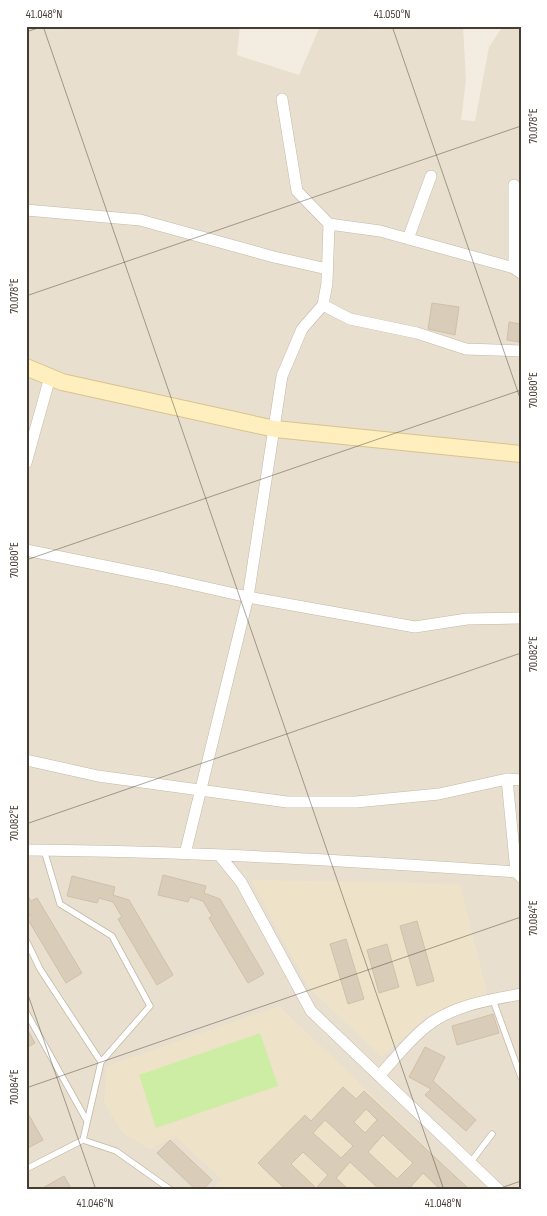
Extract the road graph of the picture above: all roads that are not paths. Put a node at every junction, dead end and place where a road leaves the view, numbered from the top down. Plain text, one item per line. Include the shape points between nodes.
1 (282, 99) dead end
2 (431, 176) dead end
3 (514, 185) dead end
4 (26, 210) edge
5 (330, 224) junction
6 (408, 239) junction
7 (327, 269) junction
8 (517, 271) edge
9 (323, 304) junction
10 (521, 351) edge
11 (26, 367) edge
12 (50, 376) junction
13 (275, 430) junction
14 (521, 454) edge
15 (26, 463) edge
16 (26, 550) edge
17 (248, 597) junction
18 (521, 618) edge
19 (26, 760) edge
20 (507, 779) junction
21 (521, 780) edge
22 (200, 790) junction
23 (26, 850) edge
24 (44, 850) junction
25 (185, 854) junction
26 (220, 856) junction
27 (518, 874) edge
28 (26, 940) edge
29 (521, 994) edge
30 (493, 1000) junction
31 (26, 1012) edge
32 (101, 1062) junction
33 (379, 1076) junction
34 (521, 1077) edge
35 (88, 1121) junction
36 (492, 1134) dead end
37 (83, 1140) junction
38 (470, 1163) junction
39 (26, 1169) edge
40 (171, 1190) edge
41 (500, 1190) edge

1 - 5 street via 297,191
2 - 6 street
3 - 8 street
4 - 7 street via 140,220
5 - 6 street via 380,231
5 - 7 street
6 - 8 street
7 - 9 street
9 - 10 street via 350,319 417,333 466,349
9 - 13 street via 302,330 282,376
11 - 12 street
12 - 13 street via 62,382
12 - 15 street
13 - 14 street
13 - 17 street
16 - 17 street
17 - 18 street via 415,627 467,619
17 - 22 street
19 - 22 street via 98,776
20 - 21 street
20 - 22 street via 438,794 356,802 287,802
20 - 27 street
22 - 25 street
23 - 24 street
24 - 25 street
24 - 32 lane via 60,904 112,936 150,1006
25 - 26 street
26 - 27 street
26 - 33 street via 241,882 312,1010
28 - 32 lane via 40,969
29 - 30 street
30 - 33 street via 459,1008 426,1026
30 - 34 lane
31 - 35 lane
32 - 35 lane
33 - 38 street
35 - 37 lane
36 - 38 lane
37 - 39 lane
37 - 40 lane via 116,1151
38 - 41 street

